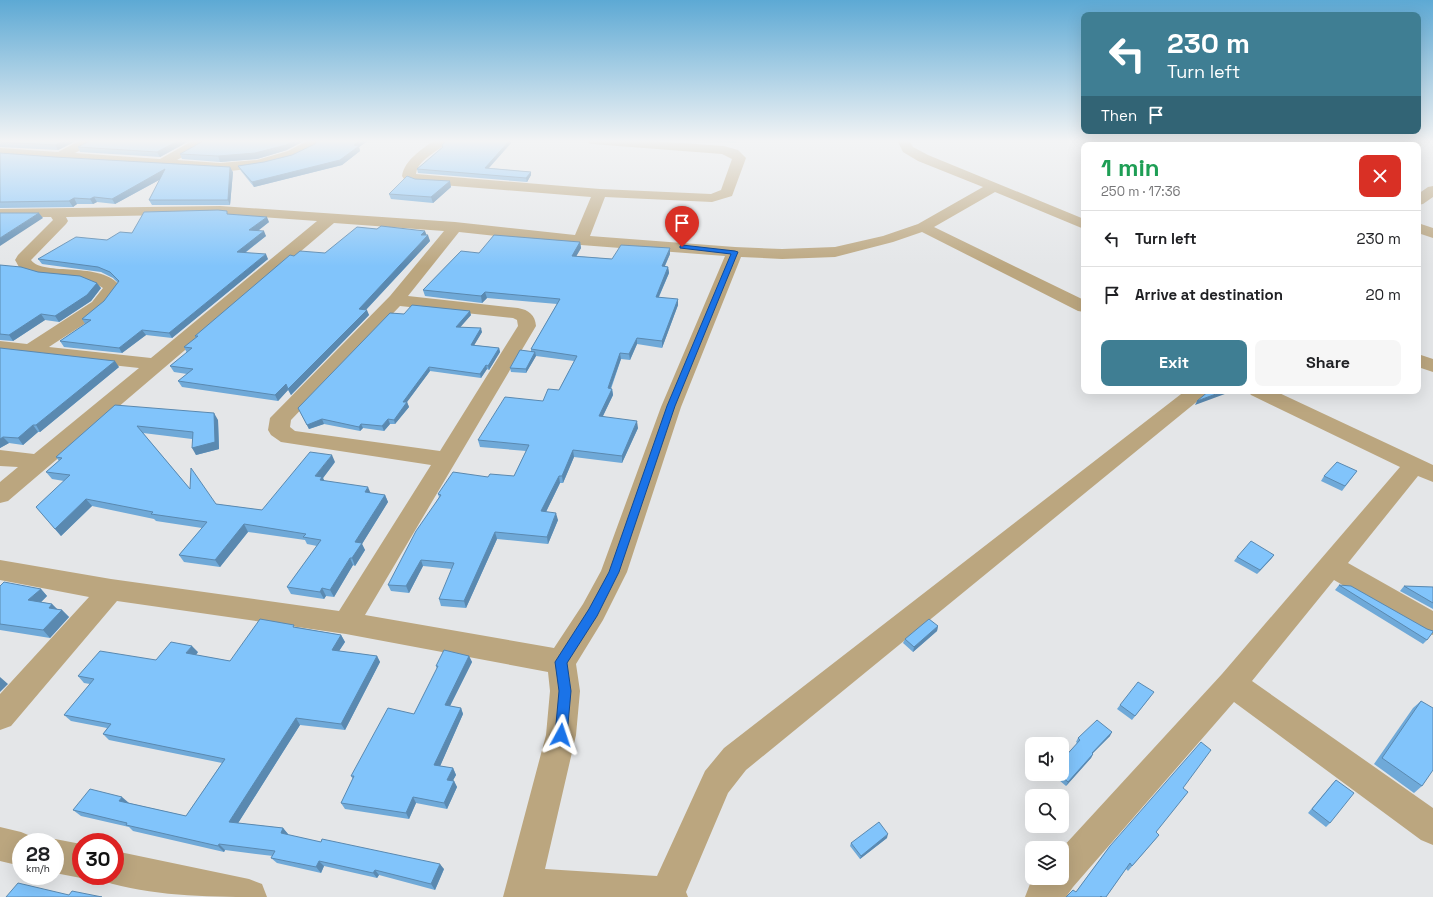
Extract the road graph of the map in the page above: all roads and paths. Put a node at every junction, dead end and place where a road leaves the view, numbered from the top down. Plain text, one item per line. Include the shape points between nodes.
1 (454, 182) edge
2 (731, 182) edge
3 (981, 182) edge
4 (994, 187) junction
5 (1433, 190) edge
6 (600, 193) junction
7 (1421, 199) edge
8 (0, 213) edge
9 (57, 214) junction
10 (329, 219) junction
11 (1081, 223) edge
12 (455, 226) junction
13 (923, 227) junction
14 (1421, 229) edge
15 (1433, 233) edge
16 (581, 240) junction
17 (735, 252) junction
18 (396, 300) junction
19 (1081, 305) edge
20 (0, 347) edge
21 (29, 350) junction
22 (1421, 361) edge
23 (157, 364) junction
24 (1433, 366) edge
25 (1194, 394) edge
26 (1264, 394) edge
27 (0, 458) edge
28 (445, 459) junction
29 (39, 462) junction
30 (1424, 469) edge
31 (0, 495) edge
32 (1331, 566) junction
33 (0, 570) edge
34 (112, 590) junction
35 (346, 624) junction
36 (1433, 624) edge
37 (561, 662) junction
38 (1232, 682) junction
39 (0, 716) edge
40 (1433, 828) edge
41 (0, 844) edge
42 (12, 847) edge
43 (1069, 866) edge
44 (124, 871) edge
45 (1053, 885) edge
46 (523, 891) edge
47 (668, 896) edge
48 (249, 897) edge
49 (1043, 897) edge

1 - 6 street
2 - 6 street via 728,192 712,198
3 - 4 street
4 - 11 street
4 - 13 street
5 - 7 street
6 - 16 street
8 - 9 street
9 - 10 street via 220,210
9 - 21 street via 60,221 23,260 27,266 42,271 94,276 112,287 108,296 98,306
10 - 12 street
10 - 23 street
12 - 16 street
12 - 18 street
13 - 17 street via 835,252
13 - 19 street
14 - 15 street
16 - 17 street
17 - 37 street via 671,406 614,572 593,612
18 - 28 street via 518,313 526,318 527,326
18 - 28 street via 282,418 279,430 289,437
20 - 21 street
21 - 23 street
22 - 24 street
23 - 29 street
25 - 47 street via 735,759 716,782
26 - 30 street
27 - 29 street
28 - 35 street
29 - 31 street
30 - 32 street
32 - 36 street
32 - 38 street
33 - 34 street
34 - 35 street
34 - 39 street
35 - 37 street
37 - 46 street via 565,691 561,735
38 - 40 street
38 - 43 street
41 - 42 street
44 - 48 street
45 - 49 street
46 - 47 street

